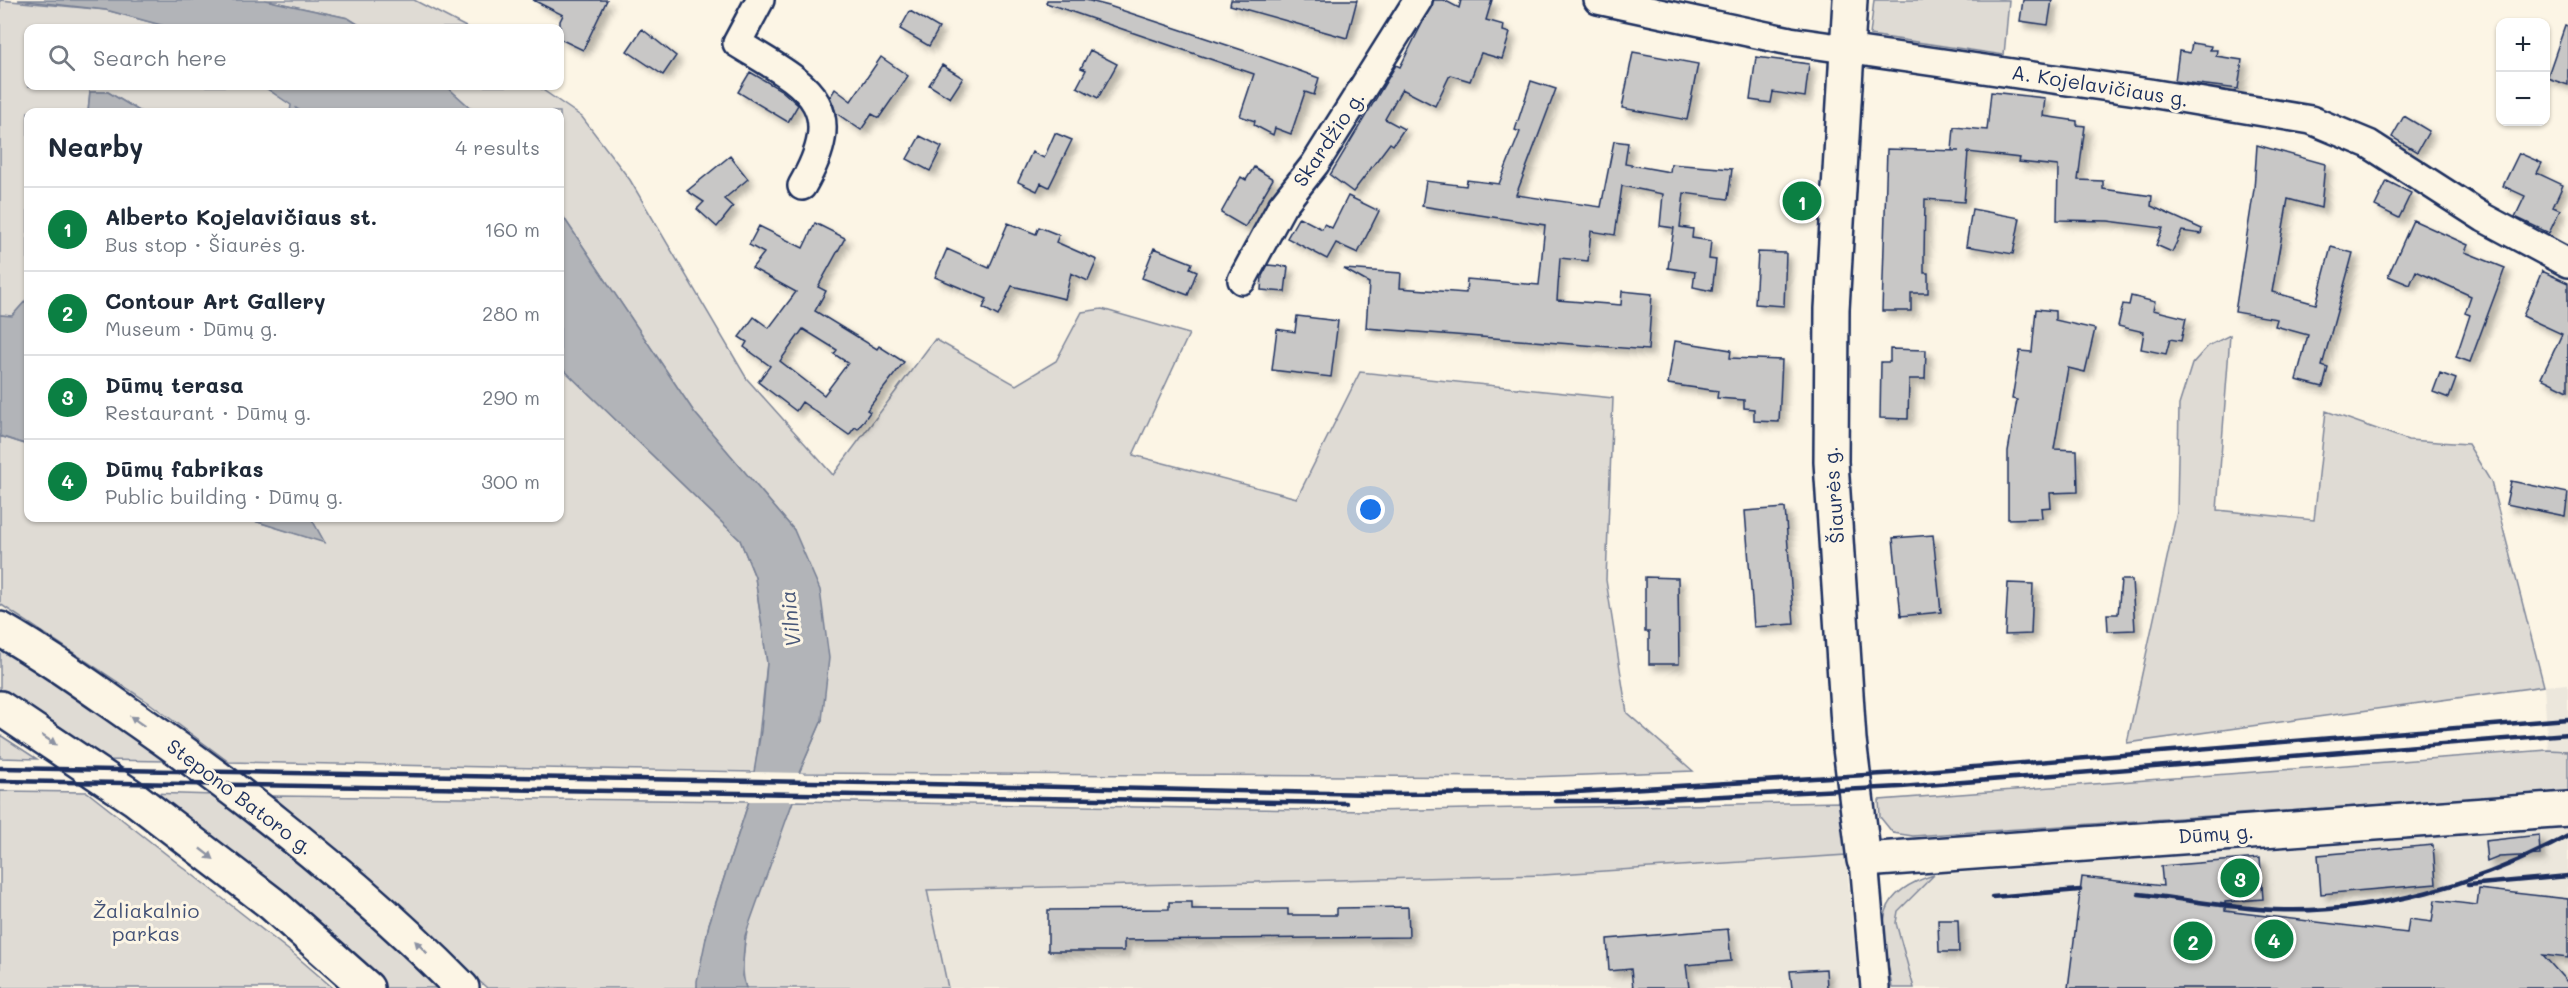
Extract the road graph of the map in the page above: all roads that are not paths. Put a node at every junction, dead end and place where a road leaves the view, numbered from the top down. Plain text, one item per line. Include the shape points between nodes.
1 (760, 0) edge
2 (1418, 0) edge
3 (1598, 0) edge
4 (1850, 0) edge
5 (1847, 48) junction
6 (802, 186) dead end
7 (2568, 264) edge
8 (1242, 280) dead end
9 (0, 629) edge
10 (0, 708) edge
11 (2568, 809) edge
12 (1864, 860) junction
13 (367, 988) edge
14 (462, 988) edge
15 (1875, 988) edge

1 - 6 street via 737,43 802,83 811,94 821,121 821,149
2 - 8 street, Skardžio g. via 1315,164 1282,206
3 - 5 street, A. Kojelavičiaus g. via 1734,31
4 - 5 main road, Šiaurės g.
5 - 7 street, A. Kojelavičiaus g. via 2311,120 2369,144 2484,218
5 - 12 main road, Šiaurės g. via 1832,309 1830,450 1849,740
14 -> 9 main road, Stepono Batoro g. via 407,933 308,848 184,753
10 -> 13 main road via 134,798 271,903
11 - 12 main road, Dūmų g.
12 - 15 street, Šiaurės g.

